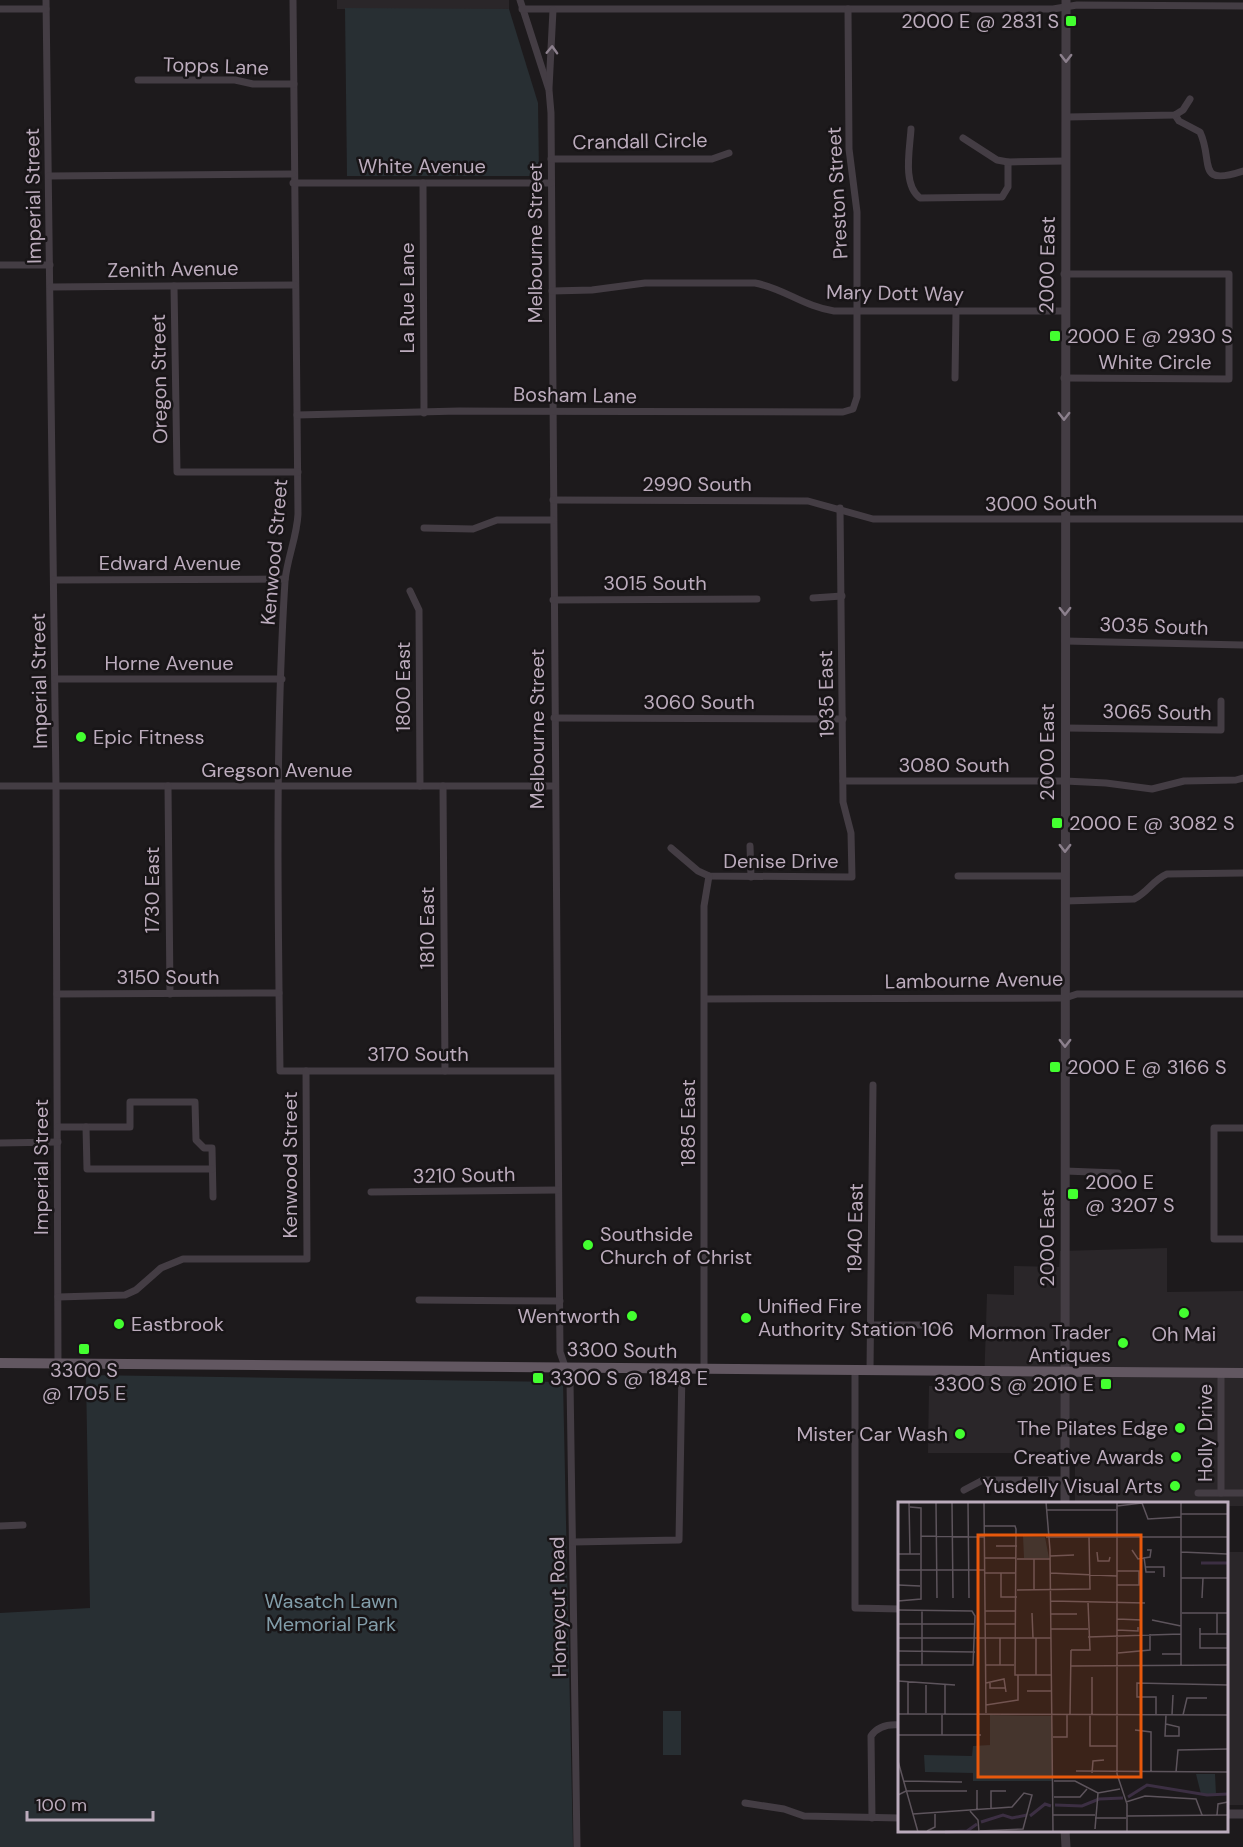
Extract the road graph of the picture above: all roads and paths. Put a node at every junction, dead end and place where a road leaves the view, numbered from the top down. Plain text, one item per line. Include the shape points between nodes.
1 (46, 0) edge
2 (293, 0) edge
3 (520, 0) edge
4 (1066, 4) edge
5 (1243, 6) edge
6 (0, 9) edge
7 (46, 9) junction
8 (522, 9) junction
9 (848, 9) junction
10 (553, 10) junction
11 (138, 80) dead end
12 (294, 84) junction
13 (549, 90) junction
14 (1190, 99) dead end
15 (1175, 115) junction
16 (1066, 117) junction
17 (911, 129) dead end
18 (963, 138) dead end
19 (729, 153) dead end
20 (551, 159) junction
21 (1066, 161) junction
22 (1008, 162) junction
23 (1243, 171) edge
24 (293, 174) junction
25 (49, 176) junction
26 (293, 183) junction
27 (423, 183) junction
28 (551, 183) junction
29 (0, 265) edge
30 (50, 265) junction
31 (1064, 274) junction
32 (295, 285) junction
33 (174, 286) junction
34 (51, 287) junction
35 (552, 291) junction
36 (857, 311) junction
37 (956, 311) junction
38 (1064, 311) junction
39 (955, 378) dead end
40 (1064, 378) junction
41 (853, 409) joint
42 (553, 411) junction
43 (424, 413) junction
44 (297, 415) junction
45 (298, 472) junction
46 (553, 500) junction
47 (840, 508) junction
48 (1243, 519) edge
49 (553, 520) junction
50 (1065, 520) junction
51 (424, 528) dead end
52 (285, 579) junction
53 (54, 580) junction
54 (410, 591) dead end
55 (842, 596) junction
56 (813, 598) dead end
57 (757, 599) dead end
58 (553, 600) junction
59 (1065, 641) junction
60 (1243, 645) edge
61 (55, 679) junction
62 (282, 679) junction
63 (1221, 701) dead end
64 (554, 718) junction
65 (843, 719) junction
66 (1065, 728) junction
67 (1243, 778) edge
68 (843, 781) junction
69 (1065, 781) junction
70 (0, 786) edge
71 (56, 786) junction
72 (168, 786) junction
73 (280, 786) junction
74 (420, 786) junction
75 (443, 786) junction
76 (554, 786) junction
77 (750, 846) dead end
78 (671, 848) dead end
79 (1243, 873) edge
80 (709, 876) junction
81 (958, 876) dead end
82 (1065, 876) junction
83 (751, 877) junction
84 (852, 877) joint
85 (1065, 901) junction
86 (279, 993) junction
87 (57, 994) junction
88 (170, 994) junction
89 (1243, 994) edge
90 (1065, 998) junction
91 (705, 999) junction
92 (280, 1071) joint
93 (306, 1071) junction
94 (445, 1071) junction
95 (557, 1071) junction
96 (873, 1085) dead end
97 (58, 1127) junction
98 (86, 1127) junction
99 (1243, 1128) edge
100 (58, 1142) junction
101 (0, 1143) edge
102 (212, 1169) junction
103 (1065, 1171) junction
104 (1118, 1173) dead end
105 (558, 1190) junction
106 (371, 1192) dead end
107 (213, 1197) dead end
108 (1243, 1239) edge
109 (58, 1297) junction
110 (419, 1300) dead end
111 (560, 1301) junction
112 (941, 1325) dead end
113 (871, 1326) junction
114 (0, 1363) edge
115 (58, 1363) junction
116 (566, 1367) junction
117 (682, 1369) junction
118 (704, 1369) junction
119 (855, 1371) junction
120 (870, 1371) junction
121 (1221, 1373) junction
122 (1243, 1373) edge
123 (1065, 1374) junction
124 (1065, 1480) junction
125 (964, 1490) dead end
126 (1198, 1493) dead end
127 (1221, 1493) junction
128 (1243, 1493) edge
129 (1065, 1502) edge
130 (23, 1525) dead end
131 (0, 1526) edge
132 (573, 1542) junction
133 (898, 1609) edge
134 (898, 1725) edge
135 (745, 1803) dead end
136 (872, 1818) junction
137 (898, 1818) edge
138 (1065, 1832) edge
139 (577, 1847) edge
140 (1066, 1847) edge

1 - 7 street, Imperial Street
2 - 12 street, Kenwood Street
3 - 8 street, Melbourne Street
4 - 5 street
4 - 9 street via 1053,9
4 -> 16 street, 2000 East
6 - 7 street
7 - 25 street, Imperial Street
8 - 10 street
8 - 13 street, Melbourne Street
9 - 10 street
9 - 36 street, Preston Street via 849,149 857,212
13 -> 10 street, Melbourne Street
11 - 12 street, Topps Lane
12 - 24 street, Kenwood Street
13 - 20 street, Melbourne Street
14 - 15 street
15 - 16 street
15 - 23 street via 1179,122 1200,132 1207,169 1212,175 1222,178
16 - 21 street, 2000 East
17 - 22 street via 909,178 914,194 926,199 1002,197 1008,187
18 - 22 street
19 - 20 street, Crandall Circle via 712,159
20 - 28 street, Melbourne Street
21 - 22 street
21 - 31 street, 2000 East
24 - 25 street
24 - 26 street, Kenwood Street
25 - 30 street, Imperial Street
26 - 27 street, White Avenue
26 - 32 street, Kenwood Street
27 - 28 street, White Avenue
27 - 43 street, La Rue Lane
28 - 35 street, Melbourne Street
29 - 30 street
30 - 34 street, Imperial Street
31 - 38 street, 2000 East
31 - 40 street, White Circle via 1229,274 1229,379
32 - 33 street, Zenith Avenue
32 - 44 street, Kenwood Street
33 - 34 street, Zenith Avenue
33 - 45 street, Oregon Street via 177,472
34 - 53 street, Imperial Street
35 - 36 street, Mary Dott Way via 645,283 755,282 816,309
35 - 42 street, Melbourne Street
36 - 37 street, Mary Dott Way
36 - 41 street, Preston Street via 857,397
37 - 38 street, Mary Dott Way
37 - 39 street
38 - 40 street, 2000 East
40 -> 50 street, 2000 East
41 - 42 street, Bosham Lane
42 - 43 street, Bosham Lane
42 - 46 street, Melbourne Street
43 - 44 street, Bosham Lane
44 - 45 street, Kenwood Street
45 - 52 street, Kenwood Street via 297,531
46 - 47 street, 2990 South via 808,501
46 - 49 street, Melbourne Street
47 - 50 street, 3000 South via 873,519
47 - 55 street, 1935 East
48 - 50 street, 3000 South
49 - 51 street via 498,520 473,529
49 - 58 street, Melbourne Street
50 -> 59 street, 2000 East
52 - 53 street, Edward Avenue
52 - 62 street, Kenwood Street
53 - 61 street, Imperial Street
54 - 74 street, 1800 East via 419,610
55 - 56 street
55 - 65 street, 1935 East
57 - 58 street, 3015 South
58 - 64 street, Melbourne Street
59 - 60 street, 3035 South
59 - 66 street, 2000 East
61 - 62 street, Horne Avenue
61 - 71 street, Imperial Street
62 - 73 street, Kenwood Street
63 - 66 street, 3065 South via 1221,730
64 - 65 street, 3060 South
64 - 76 street, Melbourne Street
65 - 68 street, 1935 East
66 - 69 street, 2000 East
67 - 69 street, 3080 South via 1184,781 1152,789
68 - 69 street, 3080 South
68 - 84 street, 1935 East via 843,802 851,833
69 -> 82 street, 2000 East
70 - 71 street, Gregson Avenue
71 - 72 street, Gregson Avenue
71 - 87 street, Imperial Street
72 - 73 street, Gregson Avenue
72 - 88 street, 1730 East
73 - 74 street, Gregson Avenue
73 - 86 street, Kenwood Street
74 - 75 street, Gregson Avenue
75 - 76 street, Gregson Avenue
75 - 94 street, 1810 East
76 - 95 street, Melbourne Street
77 - 83 street
78 - 80 street
79 - 85 street via 1167,874 1134,899
80 - 83 street, Denise Drive
80 - 91 street, 1885 East via 704,906
81 - 82 street
82 - 85 street, 2000 East
83 - 84 street, Denise Drive
85 - 90 street, 2000 East
86 - 88 street, 3150 South
86 - 92 street, Kenwood Street
87 - 88 street, 3150 South
87 - 97 street, Imperial Street
89 - 90 street, Lambourne Avenue via 1077,994
90 - 91 street, Lambourne Avenue
90 -> 103 street, 2000 East
91 - 118 street, 1885 East
92 - 93 street, 3170 South
93 - 94 street, 3170 South
93 - 109 street, Kenwood Street via 308,1259 183,1259 161,1268 125,1295
94 - 95 street, 3170 South
95 - 105 street, Melbourne Street
96 - 113 street, 1940 East
97 - 98 street
97 - 100 street, Imperial Street
98 - 102 street via 87,1169
98 - 102 street via 130,1127 130,1102 195,1102 196,1140 204,1149 212,1149
99 - 108 street via 1214,1128 1214,1239
100 - 101 street
100 - 109 street, Imperial Street
102 - 107 street
103 - 104 street
103 - 123 street, 2000 East
105 - 106 street, 3210 South
105 - 111 street, Melbourne Street
109 - 115 street, Imperial Street
110 - 111 street
111 - 116 street, Melbourne Street via 560,1352
112 - 113 street
113 - 120 street, 1940 East
114 - 115 main road, 3300 South
115 - 116 main road, 3300 South
116 - 117 main road, 3300 South
116 - 132 street, Honeycut Road via 570,1381
117 - 118 main road, 3300 South
117 - 132 street via 678,1540
118 - 119 main road, 3300 South
119 - 120 main road, 3300 South
119 - 133 street via 855,1608
120 - 123 main road, 3300 South
121 - 122 main road, 3300 South
121 - 123 main road, 3300 South
121 - 127 street, Holly Drive
123 - 124 street, 2000 East
124 - 125 street via 983,1480
124 - 129 street, 2000 East
126 - 127 street
127 - 128 street
130 - 131 street
132 - 139 street, Honeycut Road
134 - 136 street via 882,1727 871,1736
135 - 136 street via 804,1816
136 - 137 street
138 - 140 street

